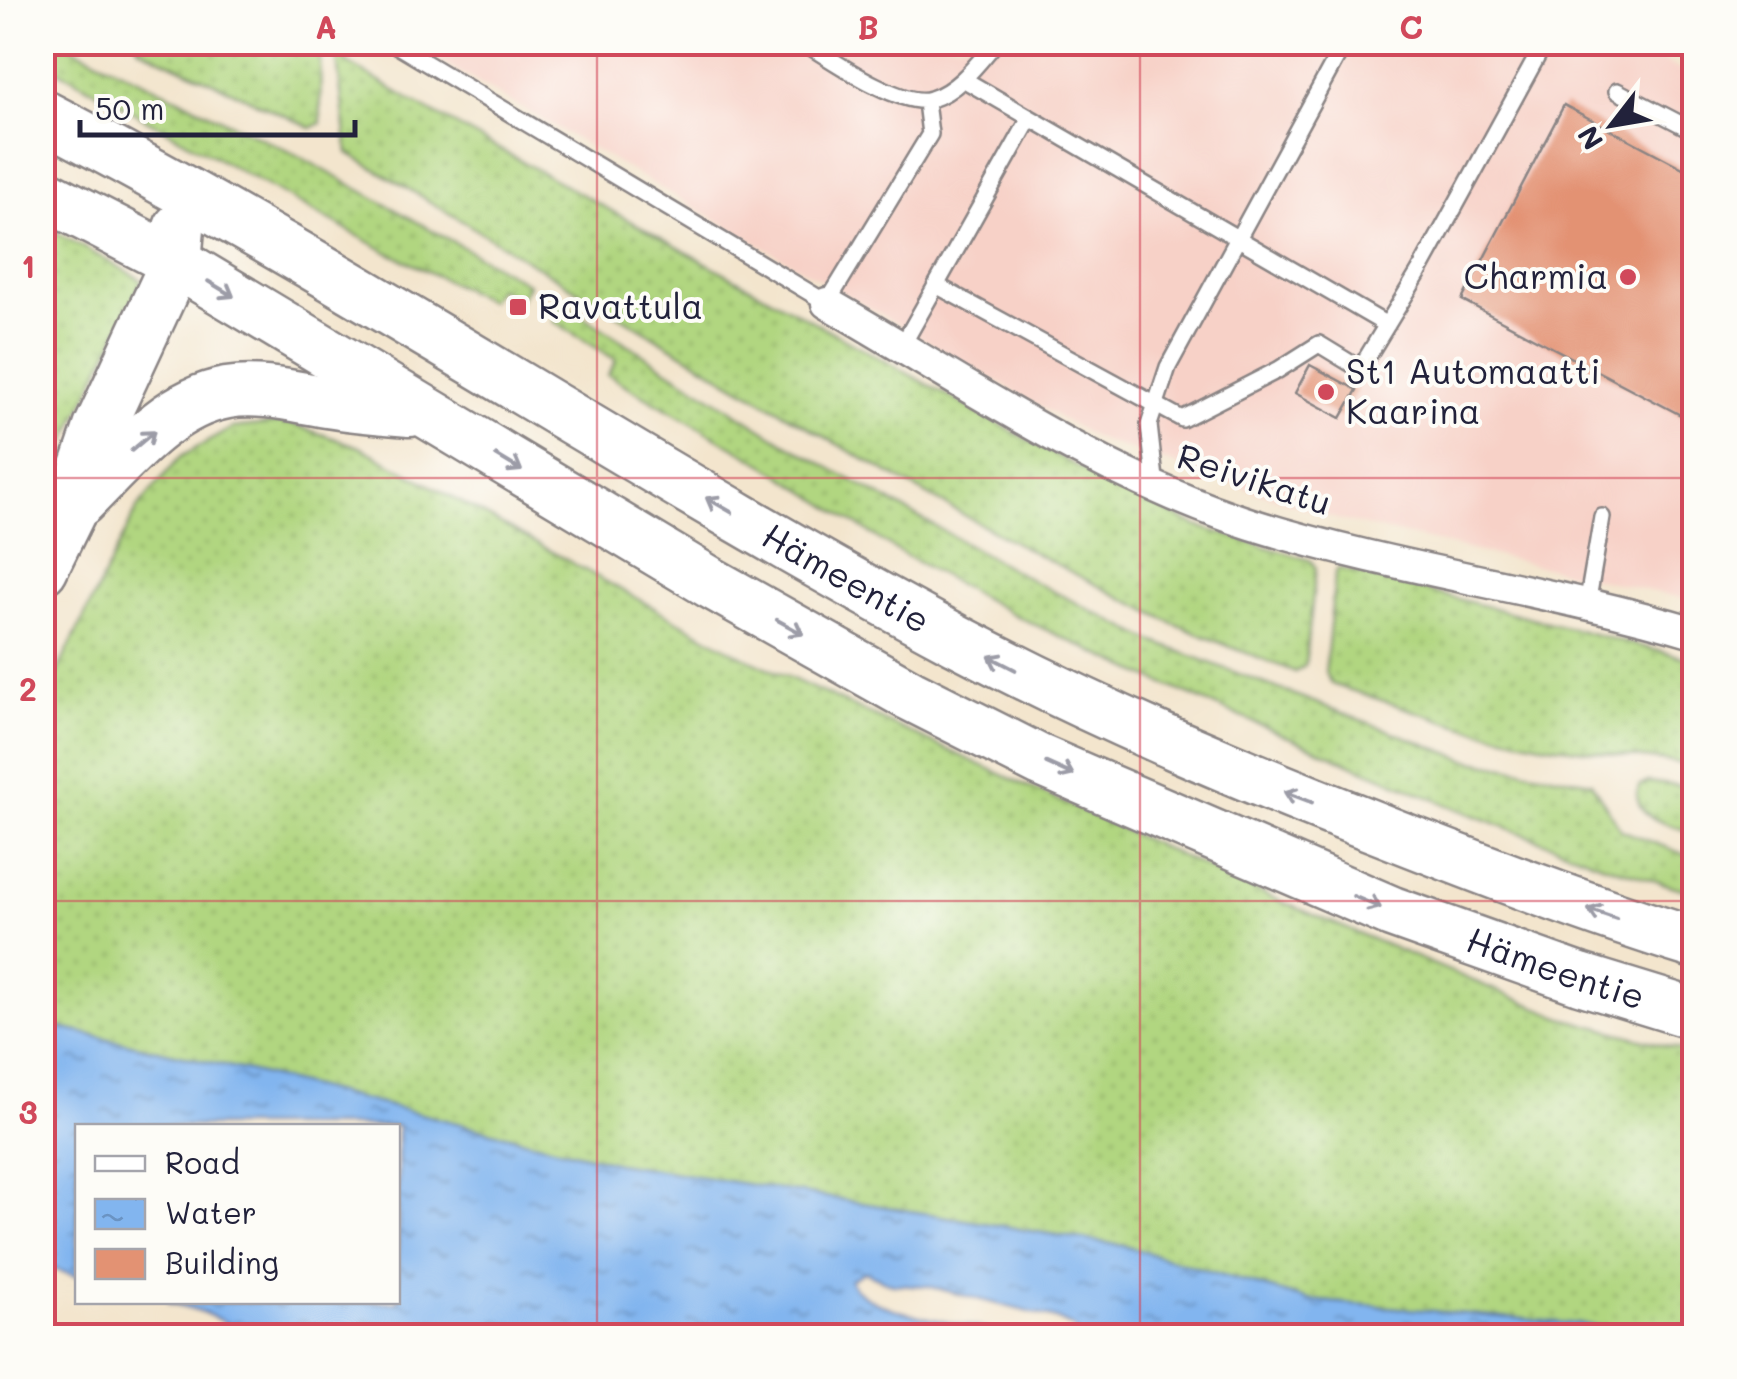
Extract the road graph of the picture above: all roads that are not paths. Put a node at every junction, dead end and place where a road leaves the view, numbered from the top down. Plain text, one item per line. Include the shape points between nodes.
1 (391, 42) edge
2 (803, 42) edge
3 (996, 42) edge
4 (1344, 42) edge
5 (1544, 42) edge
6 (963, 79) junction
7 (1617, 91) dead end
8 (926, 102) junction
9 (42, 115) edge
10 (1030, 118) junction
11 (1694, 131) edge
12 (175, 188) junction
13 (42, 193) edge
14 (1238, 238) junction
15 (176, 262) junction
16 (936, 285) junction
17 (828, 303) junction
18 (1387, 324) junction
19 (902, 346) junction
20 (1156, 404) junction
21 (425, 413) junction
22 (1156, 488) junction
23 (72, 508) junction
24 (1602, 517) dead end
25 (42, 569) edge
26 (1587, 605) junction
27 (1694, 632) edge
28 (1694, 943) edge
29 (1694, 1014) edge

1 - 17 lane
2 - 8 lane via 888,90
3 - 6 lane
4 - 14 lane
5 - 18 lane
6 - 8 lane
6 - 10 lane
7 - 11 lane
8 - 17 lane via 930,134
9 - 12 highway, Hämeentie
10 - 14 lane
10 - 16 lane
12 - 15 highway
28 -> 12 highway, Hämeentie via 1402,838 1090,708 783,542
13 - 15 highway, Hämeentie
14 - 18 lane
14 - 20 lane via 1168,367
15 -> 21 highway, Hämeentie
15 - 23 highway via 98,428
16 - 19 lane
16 - 20 lane
17 - 19 street, Reivikatu
18 - 20 lane via 1360,369 1319,344 1182,419
19 - 22 street, Reivikatu
20 - 22 lane via 1149,425
23 -> 21 highway via 164,423 228,392
21 -> 29 highway, Hämeentie via 910,695 1040,760 1392,912
22 - 26 street, Reivikatu via 1250,524
23 - 25 highway
24 - 26 lane
26 - 27 street, Reivikatu

